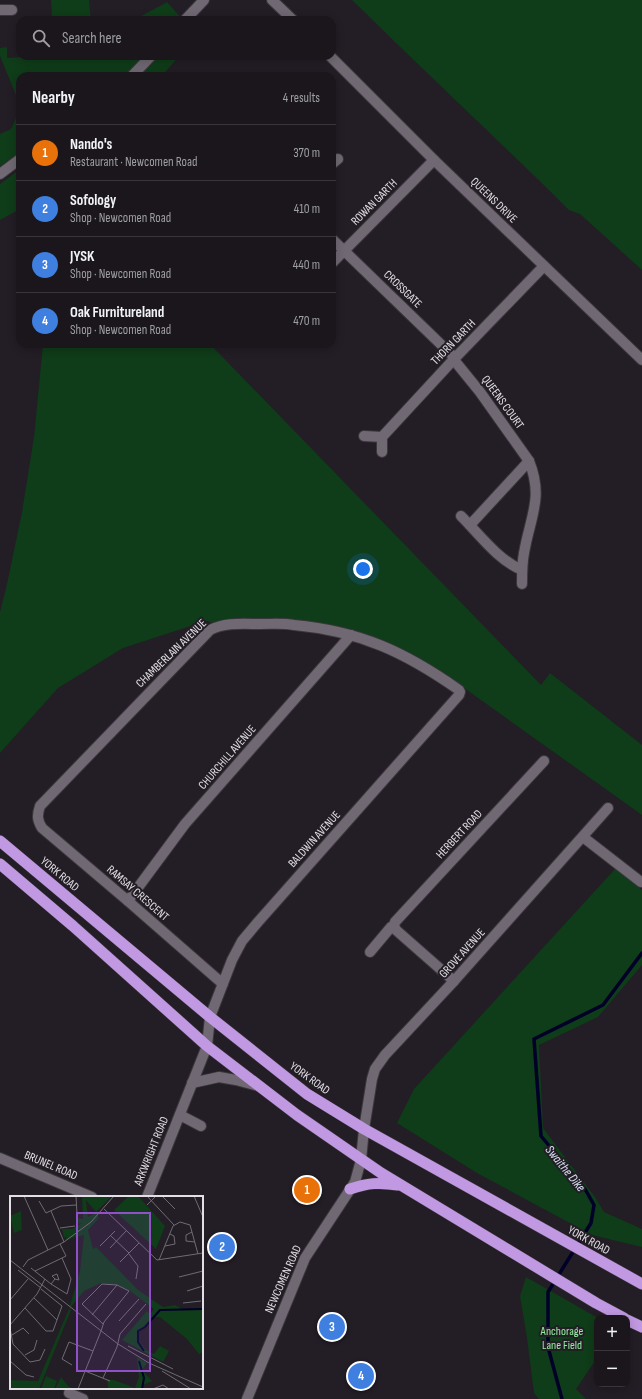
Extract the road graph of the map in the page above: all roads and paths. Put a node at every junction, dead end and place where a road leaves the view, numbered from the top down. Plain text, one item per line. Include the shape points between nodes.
1 (204, 0) edge
2 (272, 0) edge
3 (0, 10) edge
4 (12, 10) dead end
5 (189, 16) edge
6 (289, 16) edge
7 (147, 60) edge
8 (334, 60) edge
9 (136, 72) edge
10 (434, 160) junction
11 (16, 162) edge
12 (0, 174) edge
13 (336, 243) edge
14 (344, 251) junction
15 (336, 259) edge
16 (544, 266) junction
17 (454, 359) junction
18 (642, 360) edge
19 (364, 436) dead end
20 (382, 437) junction
21 (382, 452) dead end
22 (529, 461) junction
23 (461, 516) dead end
24 (470, 525) junction
25 (522, 570) junction
26 (522, 584) dead end
27 (352, 635) junction
28 (460, 692) joint
29 (544, 761) dead end
30 (608, 808) dead end
31 (37, 819) joint
32 (582, 837) junction
33 (0, 841) edge
34 (0, 864) edge
35 (641, 882) edge
36 (128, 901) junction
37 (394, 926) junction
38 (370, 952) dead end
39 (454, 981) junction
40 (223, 984) junction
41 (210, 1017) junction
42 (207, 1046) junction
43 (192, 1083) junction
44 (259, 1086) junction
45 (180, 1115) junction
46 (200, 1126) dead end
47 (364, 1129) junction
48 (0, 1158) edge
49 (361, 1160) junction
50 (402, 1185) junction
51 (350, 1189) junction
52 (90, 1196) edge
53 (146, 1196) edge
54 (642, 1284) edge
55 (618, 1315) edge
56 (630, 1321) edge
57 (642, 1327) edge
58 (68, 1393) edge
59 (84, 1399) edge
60 (247, 1399) edge

1 - 5 street
2 - 6 street
3 - 4 street
7 - 9 street
8 - 10 street, QUEENS DRIVE
10 - 14 street, ROWAN GARTH
10 - 16 street, QUEENS DRIVE
11 - 12 street
13 - 14 street, CROSSGATE
14 - 15 street, ROWAN GARTH
14 - 17 street, CROSSGATE
16 - 17 street, THORN GARTH
16 - 18 street, QUEENS DRIVE
17 - 20 street, THORN GARTH
17 - 22 street, QUEENS COURT
19 - 20 street
20 - 21 street
22 - 24 street
22 - 25 street, QUEENS COURT via 534,472 535,506 523,553
23 - 24 street
24 - 25 street via 502,558
25 - 26 street, QUEENS COURT
27 - 28 street, CHAMBERLAIN AVENUE via 398,652
27 - 31 street, CHAMBERLAIN AVENUE via 292,624 230,624 219,625 210,630 40,806
27 - 36 street, CHURCHILL AVENUE via 185,824
28 - 40 street, BALDWIN AVENUE via 242,941
29 - 37 street, HERBERT ROAD
30 - 32 street, GROVE AVENUE
31 - 36 street, RAMSAY CRESCENT via 42,828
32 - 35 street
32 - 39 street, GROVE AVENUE
33 - 41 highway, YORK ROAD
34 - 42 highway
36 - 40 street, RAMSAY CRESCENT
37 - 38 street, HERBERT ROAD
37 - 39 street
39 - 47 street, GROVE AVENUE via 375,1069
40 - 41 street, BALDWIN AVENUE
41 - 42 street, ARKWRIGHT ROAD
41 - 47 highway, YORK ROAD via 307,1094
42 - 43 street, ARKWRIGHT ROAD
42 - 44 highway
43 - 44 street via 218,1077
43 - 45 street, ARKWRIGHT ROAD
44 - 49 highway
45 - 46 street, ARKWRIGHT ROAD
45 - 53 street, ARKWRIGHT ROAD
47 - 49 street, NEWCOMEN ROAD
47 - 54 highway, YORK ROAD
48 - 52 street, BRUNEL ROAD
49 - 50 highway
49 - 51 street, NEWCOMEN ROAD via 355,1182
50 - 51 highway via 375,1183
50 - 55 highway
51 - 60 street, NEWCOMEN ROAD via 305,1258
56 - 57 highway
58 - 59 street

